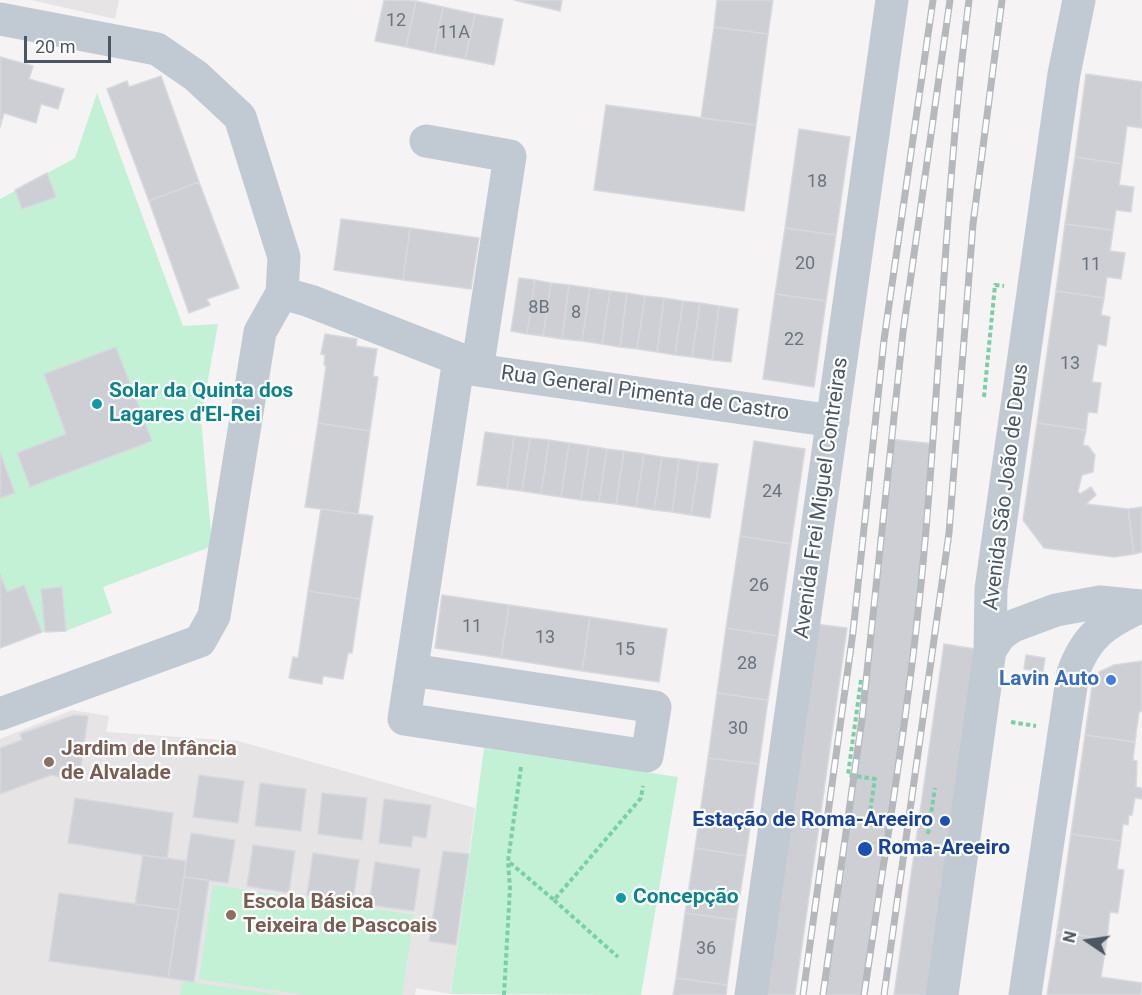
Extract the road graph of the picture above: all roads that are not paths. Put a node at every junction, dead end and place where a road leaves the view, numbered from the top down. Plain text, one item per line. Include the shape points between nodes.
1 (892, 0) edge
2 (1078, 0) edge
3 (0, 19) edge
4 (426, 141) dead end
5 (282, 293) junction
6 (468, 364) junction
7 (833, 421) junction
8 (1141, 606) edge
9 (1027, 623) junction
10 (990, 650) junction
11 (412, 670) junction
12 (1073, 673) junction
13 (0, 714) edge
14 (944, 988) edge
15 (1026, 988) edge
16 (751, 995) edge

1 - 7 street, Avenida Frei Miguel Contreiras
2 - 10 street, Avenida São João de Deus via 1064,74 991,589
3 - 5 street via 157,49 196,76 240,117 284,257
4 - 6 street via 510,156
5 - 6 street, Rua General Pimenta de Castro
5 - 13 street via 260,332 214,616 200,641
6 - 7 street, Rua General Pimenta de Castro
6 - 11 street
7 - 16 street, Avenida Frei Miguel Contreiras
8 - 9 street via 1100,602 1056,610
8 - 12 street, Avenida São João de Deus via 1112,620 1096,634 1081,651
9 - 10 street via 1000,635
9 - 12 street, Avenida São João de Deus via 1052,630 1064,640 1072,657
10 - 14 street, Avenida São João de Deus
11 - 11 street via 404,719 647,756 655,707
12 - 15 street, Avenida São João de Deus

